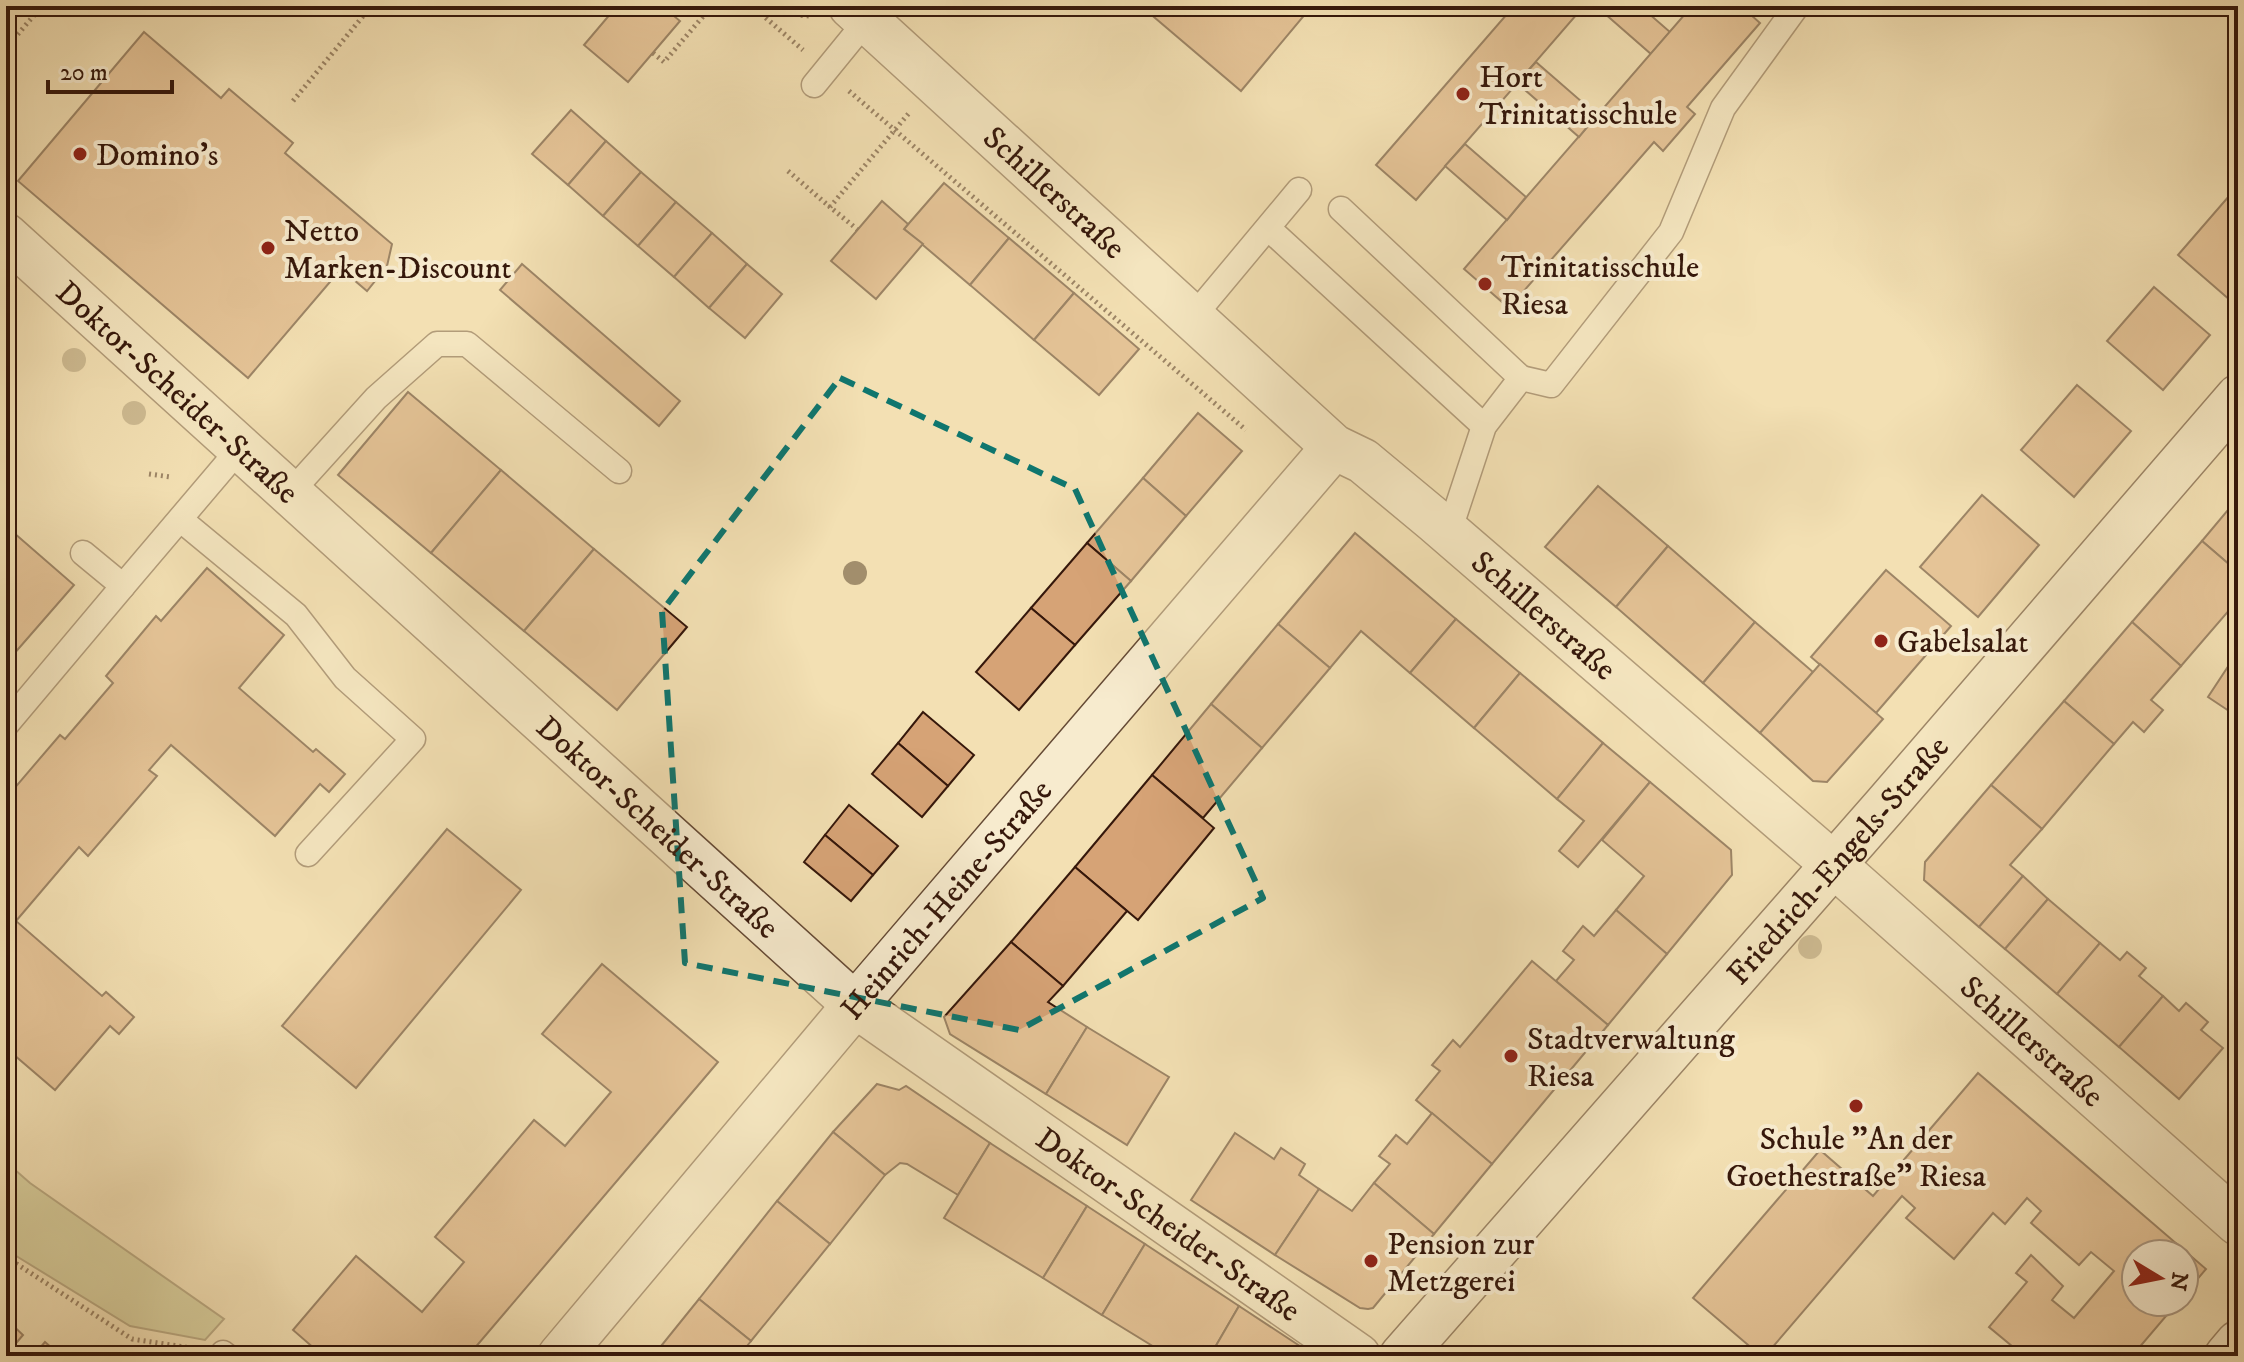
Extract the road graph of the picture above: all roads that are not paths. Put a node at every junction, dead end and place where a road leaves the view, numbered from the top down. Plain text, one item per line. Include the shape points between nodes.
1 (1797, 6) edge
2 (859, 13) edge
3 (820, 77) road end
4 (1299, 190) dead end
5 (1341, 209) dead end
6 (1268, 228) junction
7 (6, 236) edge
8 (1193, 317) junction
9 (1521, 378) junction
10 (2238, 397) edge
11 (1484, 426) junction
12 (241, 447) junction
13 (1334, 447) junction
14 (619, 471) dead end
15 (291, 492) junction
16 (181, 520) junction
17 (1449, 532) junction
18 (83, 553) dead end
19 (123, 586) junction
20 (6, 725) edge
21 (308, 854) dead end
22 (1834, 865) junction
23 (855, 1005) junction
24 (2238, 1223) edge
25 (2238, 1343) edge
26 (560, 1356) edge
27 (1358, 1356) edge
28 (1402, 1356) edge
29 (2227, 1356) edge

1 - 9 lane via 1723,108 1671,232 1551,385
2 - 3 lane
2 - 8 street, Schillerstraße
4 - 6 lane
5 - 9 lane
6 - 8 lane
6 - 11 lane
7 - 12 street, Doktor-Scheider-Straße
8 - 13 street, Schillerstraße
9 - 11 lane
10 - 22 street, Friedrich-Engels-Straße
11 - 17 lane
12 - 15 street, Doktor-Scheider-Straße
12 - 16 lane
13 - 17 street, Schillerstraße via 1363,461
13 - 23 street, Heinrich-Heine-Straße
14 - 15 lane via 467,344 437,344 376,398
15 - 23 street, Doktor-Scheider-Straße
16 - 19 lane
16 - 21 lane via 296,615 345,678 413,739
17 - 22 street, Schillerstraße
18 - 19 lane
19 - 20 lane
22 - 24 street, Schillerstraße
22 - 28 street, Friedrich-Engels-Straße
23 - 26 street, Heinrich-Heine-Straße
23 - 27 street, Doktor-Scheider-Straße
25 - 29 street

